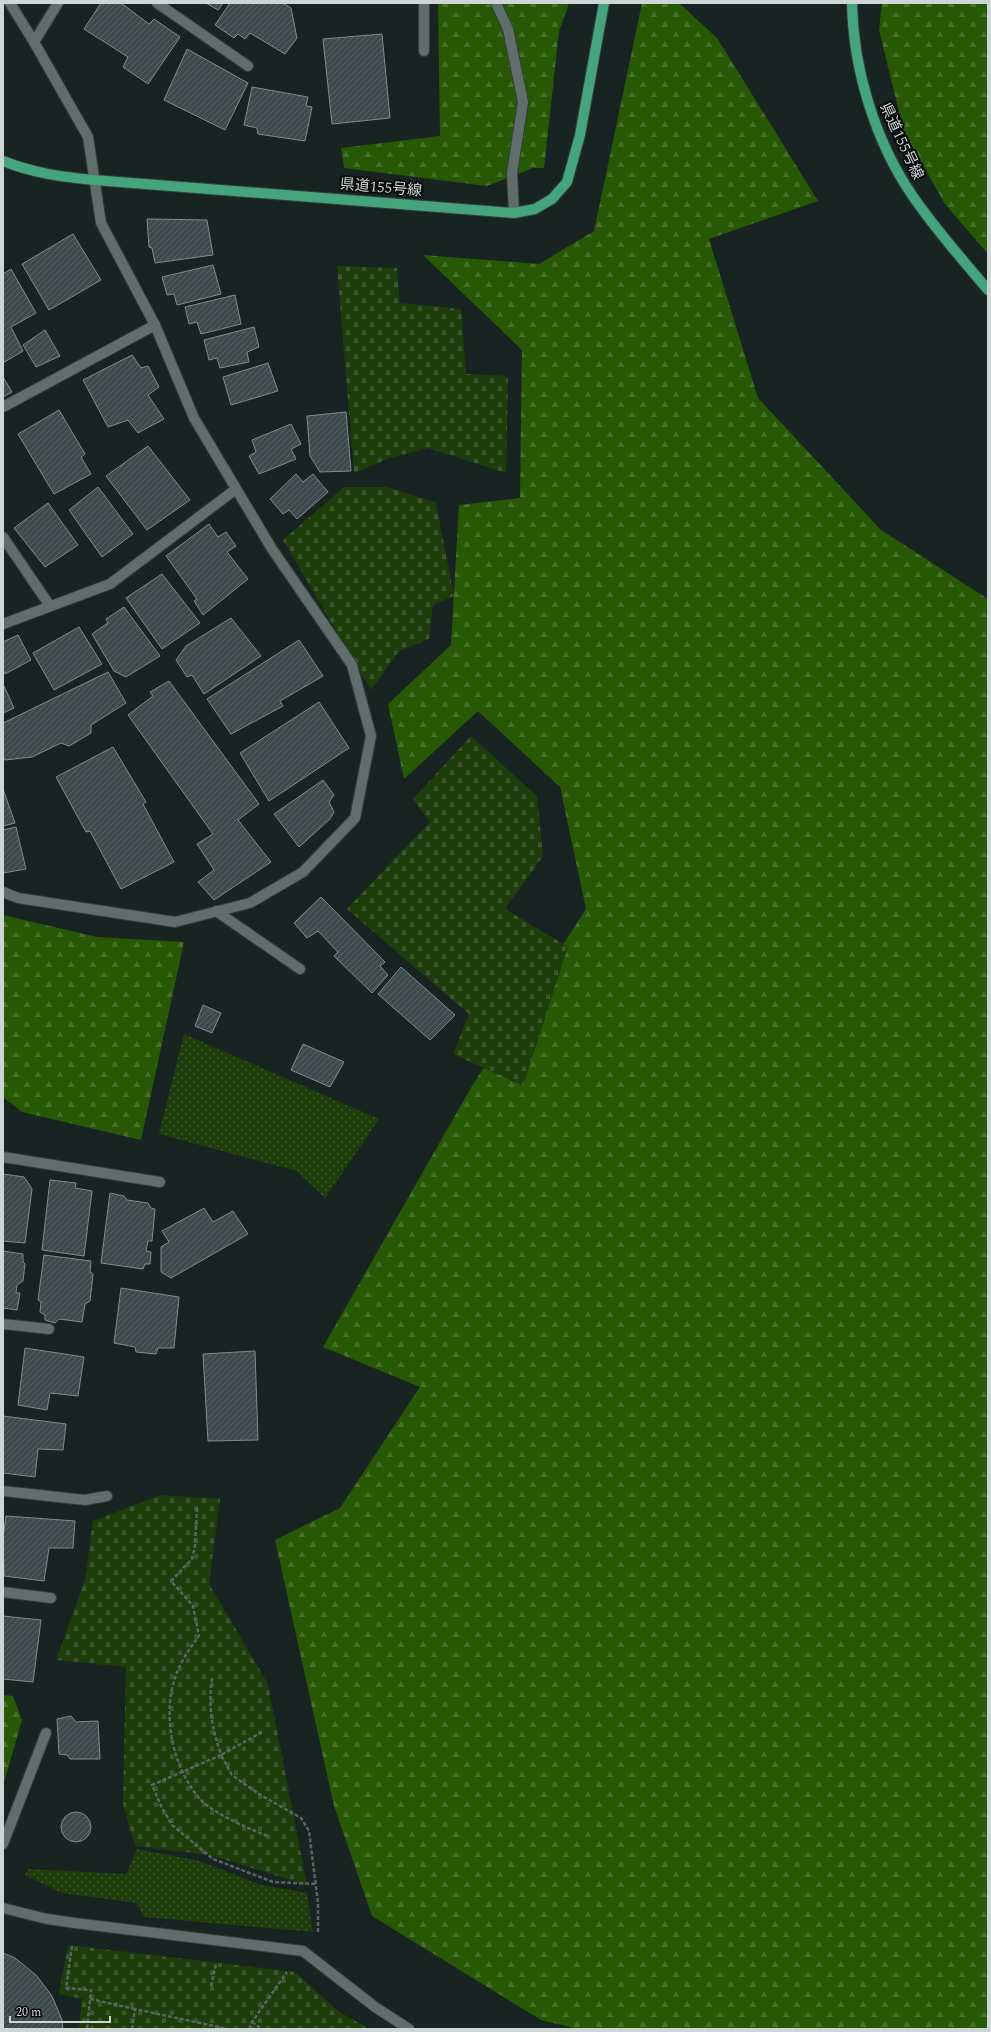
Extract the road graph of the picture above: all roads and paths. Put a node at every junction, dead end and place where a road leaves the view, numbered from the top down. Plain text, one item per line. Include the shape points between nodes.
1 (10, 3) edge
2 (58, 3) edge
3 (157, 3) edge
4 (424, 3) edge
5 (496, 3) edge
6 (604, 3) edge
7 (852, 3) edge
8 (34, 42) junction
9 (424, 51) dead end
10 (248, 66) dead end
11 (3, 161) edge
12 (94, 180) junction
13 (514, 213) junction
14 (988, 290) edge
15 (155, 325) junction
16 (3, 407) edge
17 (236, 489) junction
18 (3, 538) edge
19 (50, 606) junction
20 (3, 624) edge
21 (3, 892) edge
22 (216, 911) junction
23 (300, 969) dead end
24 (3, 1157) edge
25 (160, 1182) dead end
26 (3, 1324) edge
27 (49, 1329) dead end
28 (3, 1491) edge
29 (107, 1496) dead end
30 (198, 1508) dead end
31 (3, 1592) edge
32 (51, 1598) dead end
33 (212, 1678) dead end
34 (262, 1732) dead end
35 (46, 1733) dead end
36 (221, 1755) junction
37 (182, 1773) junction
38 (267, 1836) dead end
39 (3, 1844) edge
40 (315, 1884) junction
41 (3, 1908) edge
42 (75, 1924) junction
43 (306, 1952) junction
44 (90, 1999) junction
45 (135, 2009) junction
46 (252, 2022) junction
47 (87, 2029) edge
48 (132, 2029) edge
49 (228, 2029) edge
50 (250, 2029) edge
51 (262, 2029) edge
52 (408, 2029) edge

1 - 8 street
2 - 8 street
3 - 10 street
4 - 9 street
5 - 13 street via 508,29 523,102 512,173
6 - 13 main road, 県道155号線 via 580,136 567,182 552,199 535,209
7 - 14 main road, 県道155号線 via 856,54 868,102 892,160 912,195
8 - 12 street via 88,137
11 - 12 main road, 県道155号線 via 25,170 59,177
12 - 13 main road, 県道155号線
12 - 15 street via 101,223
15 - 16 street
15 - 17 street via 194,418
17 - 19 street via 110,584
17 - 22 street via 272,549 352,665 371,736 355,818 303,872 250,903
18 - 19 street
19 - 20 street
21 - 22 street via 18,898 175,922
22 - 23 street
24 - 25 street
26 - 27 street
28 - 29 street via 85,1500
30 - 37 path via 192,1559 171,1581 193,1606 200,1636 188,1652 175,1678 169,1708 173,1743
31 - 32 street
33 - 36 path via 209,1699 212,1725
34 - 36 path
35 - 39 street
36 - 37 path
36 - 40 path via 232,1775 301,1818 309,1831
37 - 38 path via 201,1800 236,1822
37 - 40 path via 152,1785 172,1825 192,1842 214,1859 273,1882
40 - 43 path via 319,1933
41 - 42 street
42 - 43 street
42 - 44 path via 66,1988 91,1990
43 - 46 path
43 - 52 street via 375,2007
44 - 45 path
44 - 47 path
45 - 48 path
45 - 49 path
46 - 50 path
46 - 51 path

